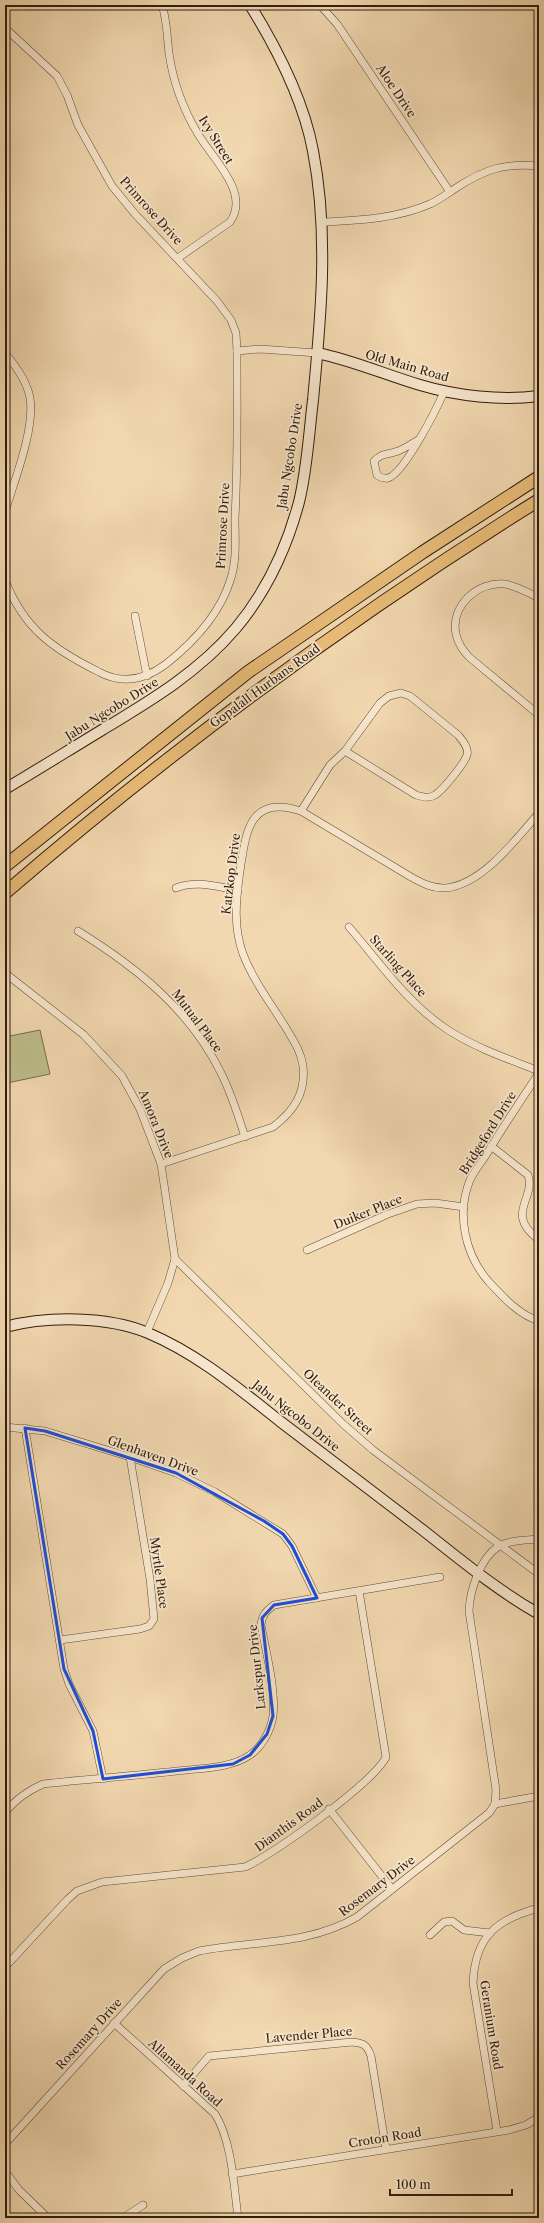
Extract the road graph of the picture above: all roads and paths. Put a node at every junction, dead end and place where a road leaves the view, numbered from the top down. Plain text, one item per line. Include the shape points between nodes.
1 (162, 5) edge
2 (250, 5) edge
3 (320, 5) edge
4 (5, 28) edge
5 (539, 166) edge
6 (450, 192) junction
7 (323, 222) junction
8 (178, 258) junction
9 (237, 351) junction
10 (5, 353) edge
11 (317, 353) junction
12 (444, 392) junction
13 (539, 396) edge
14 (418, 440) junction
15 (539, 477) edge
16 (539, 500) edge
17 (5, 512) edge
18 (5, 580) edge
19 (539, 598) edge
20 (135, 616) dead end
21 (147, 676) junction
22 (539, 715) edge
23 (345, 751) junction
24 (5, 789) edge
25 (301, 811) junction
26 (539, 813) edge
27 (5, 866) edge
28 (176, 888) dead end
29 (238, 890) junction
30 (5, 893) edge
31 (349, 928) dead end
32 (78, 931) dead end
33 (5, 973) edge
34 (539, 1072) edge
35 (245, 1137) junction
36 (491, 1146) junction
37 (161, 1164) junction
38 (464, 1207) junction
39 (539, 1240) edge
40 (307, 1250) dead end
41 (175, 1259) junction
42 (539, 1321) edge
43 (5, 1327) edge
44 (147, 1332) junction
45 (5, 1427) edge
46 (25, 1428) junction
47 (130, 1457) junction
48 (539, 1539) edge
49 (500, 1546) junction
50 (477, 1574) junction
51 (539, 1574) edge
52 (440, 1577) dead end
53 (359, 1592) junction
54 (317, 1598) junction
55 (539, 1614) edge
56 (60, 1640) junction
57 (103, 1779) junction
58 (539, 1796) edge
59 (496, 1804) junction
60 (329, 1810) junction
61 (5, 1812) edge
62 (392, 1889) junction
63 (539, 1908) edge
64 (490, 1932) junction
65 (430, 1935) dead end
66 (5, 1967) edge
67 (114, 2023) junction
68 (183, 2086) junction
69 (539, 2117) edge
70 (497, 2131) junction
71 (5, 2144) edge
72 (386, 2149) junction
73 (5, 2171) edge
74 (232, 2174) junction
75 (143, 2205) dead end
76 (48, 2218) edge
77 (123, 2218) edge
78 (238, 2218) edge

1 - 8 street, Ivy Street via 174,80 198,134 232,186 236,198 235,214 230,222
2 - 7 main road, Jabu Ngcobo Drive via 274,44 301,112 313,149
3 - 6 street, Aloe Drive via 337,24
4 - 8 street, Primrose Drive via 56,76 67,95 78,125 112,186
5 - 6 street via 516,164 496,168 476,175
6 - 7 street via 432,203 404,214 380,219
7 - 11 main road, Jabu Ngcobo Drive
8 - 9 street, Primrose Drive via 231,320 236,333
9 - 11 street via 260,349
9 - 21 street, Primrose Drive via 236,488 231,577 221,602 205,626 173,659
10 - 17 street via 19,371 31,409 29,426
11 - 12 main road, Old Main Road
11 - 24 main road, Jabu Ngcobo Drive via 299,501 284,547 264,589 237,627 213,653 179,682
12 - 13 main road, Old Main Road via 526,398
12 - 14 street
14 - 14 street via 396,473 389,478 377,475 374,461 379,456 394,453
15 - 27 main road, Gopalall Hurbans Road via 423,552 248,672
16 - 30 main road, Gopalall Hurbans Road via 446,558 257,690 88,822
18 - 21 street via 11,596 25,617 56,649 105,675 126,679
19 - 22 street via 505,584 484,586 463,602 455,632 460,646 469,657
20 - 21 street
23 - 23 street via 380,703 389,696 401,693 410,696 458,735 465,743 467,754 462,764 435,795 426,797 416,796
23 - 25 street via 330,765
25 - 26 street, Katzkop Drive via 411,877 428,886 445,888 462,885 478,877
25 - 29 street, Katzkop Drive via 276,806 264,810 255,817 245,838
28 - 29 street via 197,883
29 - 35 street, Katzkop Drive via 236,920 244,955 301,1053 304,1076 298,1101 286,1117 273,1127
31 - 34 street, Starling Place via 410,999 448,1030 483,1049
32 - 35 street, Mutual Place via 130,966 156,987 176,1008 208,1050 220,1071
33 - 37 street, Amora Drive via 84,1035 122,1076 140,1109
34 - 36 street, Bridgeford Drive
35 - 37 street, Katzkop Drive
36 - 38 street, Bridgeford Drive via 470,1180
36 - 39 street via 528,1175 530,1186 522,1208 523,1220
37 - 41 street, Amora Drive
38 - 40 street, Duiker Place via 435,1203 417,1204
38 - 42 street, Bridgeford Drive via 466,1238 480,1272 521,1312
41 - 44 street, Amora Drive
41 - 49 street, Oleander Street via 343,1424 373,1450
43 - 44 main road, Jabu Ngcobo Drive via 56,1320 86,1320
44 - 50 main road, Jabu Ngcobo Drive via 229,1381
45 - 46 street, Glenhaven Drive
46 - 47 street, Glenhaven Drive via 45,1431
46 - 56 street
47 - 54 street, Glenhaven Drive via 176,1473 215,1492 283,1534 292,1546
47 - 56 street, Myrtle Place via 154,1619 149,1626 140,1629
48 - 49 street
49 - 50 street via 490,1554
49 - 51 street, Oleander Street
50 - 55 main road, Jabu Ngcobo Drive
50 - 59 street via 469,1595 469,1612
52 - 53 street, Larkspur Drive
53 - 54 street, Larkspur Drive
53 - 60 street, Dianthis Road via 386,1757 376,1772
54 - 57 street, Larkspur Drive via 274,1605 262,1618 273,1716 267,1734 250,1755 233,1764
56 - 57 street via 64,1669 93,1731
57 - 61 street, Larkspur Drive via 43,1784 22,1794
58 - 59 street
59 - 62 street, Rosemary Drive via 480,1821
60 - 62 street
60 - 66 street, Dianthis Road via 260,1861 245,1867 102,1882 82,1888 67,1900
62 - 67 street, Rosemary Drive via 357,1917 338,1928 314,1936 215,1948 182,1958 164,1968
63 - 64 street, Geranium Road via 510,1917
64 - 65 street via 464,1930 452,1921 444,1922
64 - 70 street, Geranium Road via 474,1965 473,1983
67 - 68 street, Allamanda Road
67 - 71 street, Rosemary Drive
68 - 72 street, Lavender Place via 209,2056 362,2042 371,2056
68 - 74 street, Allamanda Road via 215,2114 222,2124
69 - 70 street, Croton Road via 526,2125
70 - 72 street, Croton Road
72 - 74 street, Croton Road
73 - 76 street via 19,2190
74 - 78 street, Allamanda Road
75 - 77 street

